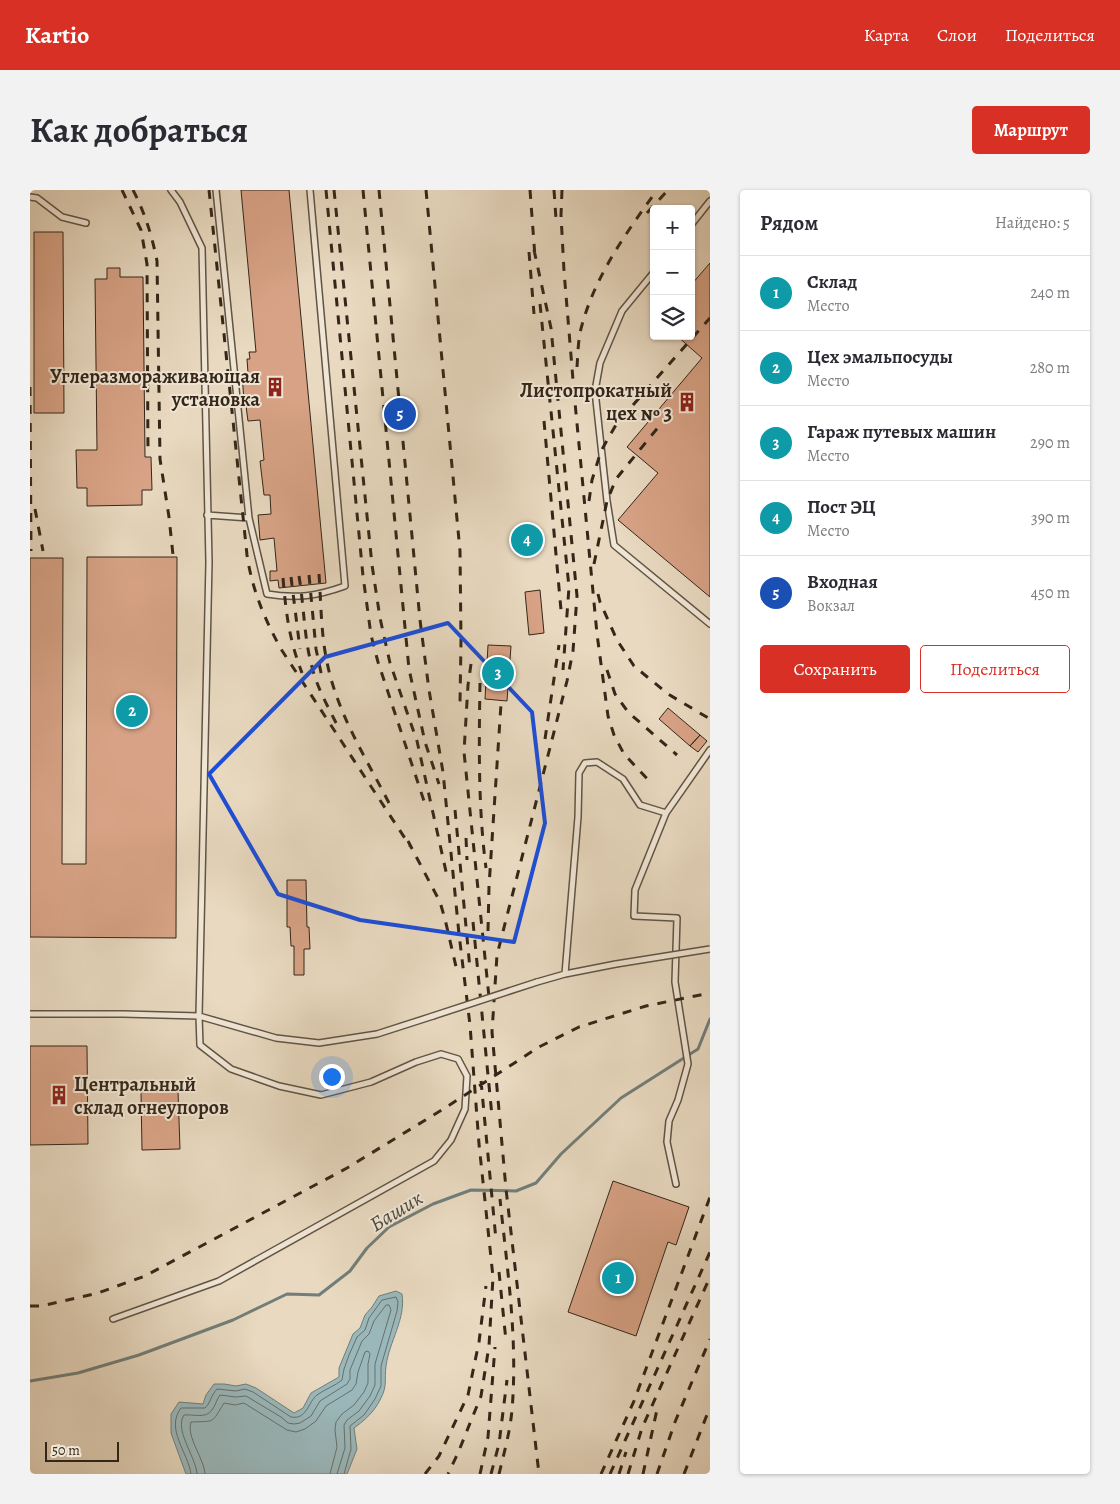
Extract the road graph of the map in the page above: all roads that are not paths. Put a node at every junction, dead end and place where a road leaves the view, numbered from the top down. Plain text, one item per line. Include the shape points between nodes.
1 (171, 190) edge
2 (216, 190) edge
3 (310, 190) edge
4 (30, 197) edge
5 (710, 201) edge
6 (695, 220) edge
7 (86, 223) dead end
8 (650, 277) edge
9 (207, 515) junction
10 (249, 518) junction
11 (710, 624) edge
12 (710, 750) edge
13 (666, 813) junction
14 (710, 949) edge
15 (565, 974) junction
16 (30, 1014) edge
17 (199, 1016) junction
18 (676, 1184) dead end
19 (112, 1319) dead end

1 - 9 lane via 202,248
2 - 10 lane
3 - 10 lane via 345,586 320,595 285,597 267,594
4 - 7 lane via 37,198 62,217
5 - 6 lane
8 - 11 lane via 622,311 600,363 595,391 614,545
9 - 10 lane
9 - 17 lane via 208,633
12 - 13 lane
13 - 15 lane via 640,805 623,779 597,762 585,763 579,774
13 - 18 lane via 635,890 634,916 677,918 675,982 688,1064 669,1121 667,1142
14 - 15 lane, bridge
15 - 17 lane, bridge via 377,1034 319,1043 276,1038
16 - 17 lane
17 - 19 lane via 200,1045 231,1070 279,1086 321,1095 371,1082 441,1054 458,1059 467,1076 465,1109 451,1140 434,1161 219,1280

